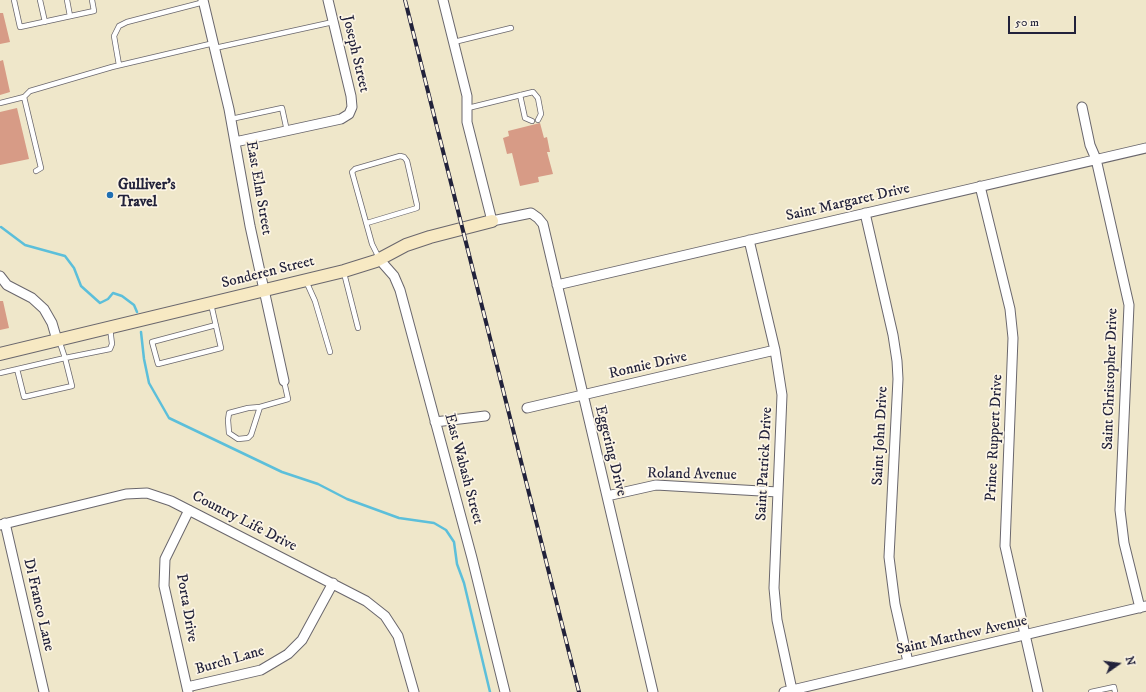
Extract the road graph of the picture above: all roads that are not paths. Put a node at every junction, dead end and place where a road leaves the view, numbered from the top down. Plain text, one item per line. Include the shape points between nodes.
1 (14, 0) edge
2 (40, 0) edge
3 (66, 0) edge
4 (92, 0) edge
5 (328, 0) edge
6 (443, 0) edge
7 (203, 1) edge
8 (70, 16) junction
9 (45, 22) junction
10 (334, 22) junction
11 (511, 28) dead end
12 (454, 42) junction
13 (214, 46) junction
14 (119, 65) junction
15 (520, 95) junction
16 (24, 97) junction
17 (0, 103) edge
18 (1082, 107) dead end
19 (468, 108) junction
20 (231, 119) junction
21 (538, 120) dead end
22 (532, 121) dead end
23 (287, 132) junction
24 (235, 142) junction
25 (1146, 148) edge
26 (1096, 159) junction
27 (36, 171) dead end
28 (980, 186) junction
29 (865, 213) junction
30 (538, 218) joint
31 (492, 221) junction
32 (367, 223) junction
33 (749, 240) junction
34 (379, 259) junction
35 (344, 271) junction
36 (0, 276) edge
37 (306, 281) junction
38 (557, 285) junction
39 (263, 291) junction
40 (211, 304) junction
41 (216, 325) junction
42 (110, 328) junction
43 (358, 328) dead end
44 (58, 340) junction
45 (775, 350) junction
46 (330, 352) dead end
47 (0, 354) edge
48 (65, 358) junction
49 (17, 369) junction
50 (0, 373) edge
51 (284, 381) joint
52 (582, 395) junction
53 (260, 407) junction
54 (527, 408) dead end
55 (485, 416) dead end
56 (435, 422) junction
57 (778, 492) junction
58 (607, 496) junction
59 (189, 510) junction
60 (2, 524) edge
61 (333, 583) junction
62 (1143, 607) edge
63 (1024, 635) junction
64 (908, 662) junction
65 (188, 690) edge
66 (788, 691) edge
67 (44, 692) edge
68 (414, 692) edge
69 (505, 692) edge
70 (653, 692) edge
71 (1038, 692) edge
72 (1091, 692) edge
73 (1116, 692) edge

1 - 9 lane via 20,27
2 - 9 lane
3 - 8 lane
4 - 8 lane via 94,10
5 - 10 street, Joseph Street
6 - 12 street
7 - 13 street, East Elm Street
7 - 14 lane via 119,26 114,36
8 - 9 lane
10 - 13 lane
10 - 23 street, Joseph Street via 352,96 352,107 349,114 341,119
11 - 12 lane
12 - 19 street
13 - 14 lane
13 - 20 street, East Elm Street
14 - 16 lane via 30,91
15 - 19 lane
15 - 21 lane via 533,92 538,98 541,114
15 - 22 lane via 525,118
16 - 17 lane
16 - 27 lane via 41,168
18 - 26 street, Saint Christopher Drive via 1090,145
19 - 31 street via 467,122
20 - 23 lane via 282,108
20 - 24 street, East Elm Street
23 - 24 street
24 - 39 street, East Elm Street
25 - 26 street, Saint Margaret Drive
26 - 28 street, Saint Margaret Drive
26 - 62 street, Saint Christopher Drive via 1129,305 1120,510 1124,542
28 - 29 street, Saint Margaret Drive
28 - 63 street, Prince Ruppert Drive via 1010,309 1013,338 1005,546
29 - 33 street, Saint Margaret Drive
29 - 64 street, Saint John Drive via 897,361 889,556 895,604
30 - 31 street, Sonderen Street via 531,213 524,213
30 - 38 street, Eggering Drive via 543,224
31 - 34 street, Sonderen Street via 406,245
32 - 32 lane via 352,172 400,156 404,157 418,205 416,208
32 - 34 lane
33 - 38 street, Saint Margaret Drive
33 - 45 street, Saint Patrick Drive
34 - 35 street, Sonderen Street
34 - 56 street, East Wabash Street via 394,276 400,290
35 - 37 street, Sonderen Street
35 - 43 lane
36 - 44 street via 7,285 32,298 44,309
37 - 39 street, Sonderen Street
37 - 46 lane
38 - 52 street, Eggering Drive
39 - 40 street, Sonderen Street
39 - 51 street, East Elm Street
40 - 41 lane
40 - 42 street, Sonderen Street
41 - 41 lane via 221,348 158,364 152,342
42 - 44 street, Sonderen Street
42 - 48 lane via 110,349
44 - 47 street, Sonderen Street
44 - 48 lane
45 - 52 street, Ronnie Drive
45 - 57 street, Saint Patrick Drive via 782,395
48 - 49 lane
48 - 49 lane via 72,386 24,398
49 - 50 lane
51 - 53 lane via 288,399
52 - 54 street, Ronnie Drive
52 - 58 street, Eggering Drive
53 - 53 lane via 248,438 238,439 229,433 229,413
55 - 56 street
56 - 69 street, East Wabash Street
57 - 58 street, Roland Avenue via 656,486
57 - 66 street, Saint Patrick Drive via 774,588
58 - 70 street, Eggering Drive
59 - 60 street, Country Life Drive via 147,493 126,494
59 - 61 street, Country Life Drive
59 - 65 street, Porta Drive via 165,559 164,586
60 - 67 street, Di Franco Lane
61 - 65 street, Burch Lane via 302,640 288,654 261,670
61 - 68 street, Country Life Drive via 366,601 385,616 398,636
62 - 63 street, Saint Matthew Avenue
63 - 64 street, Saint Matthew Avenue
63 - 71 street, Prince Ruppert Drive
64 - 66 street, Saint Matthew Avenue
72 - 73 lane via 1114,687

